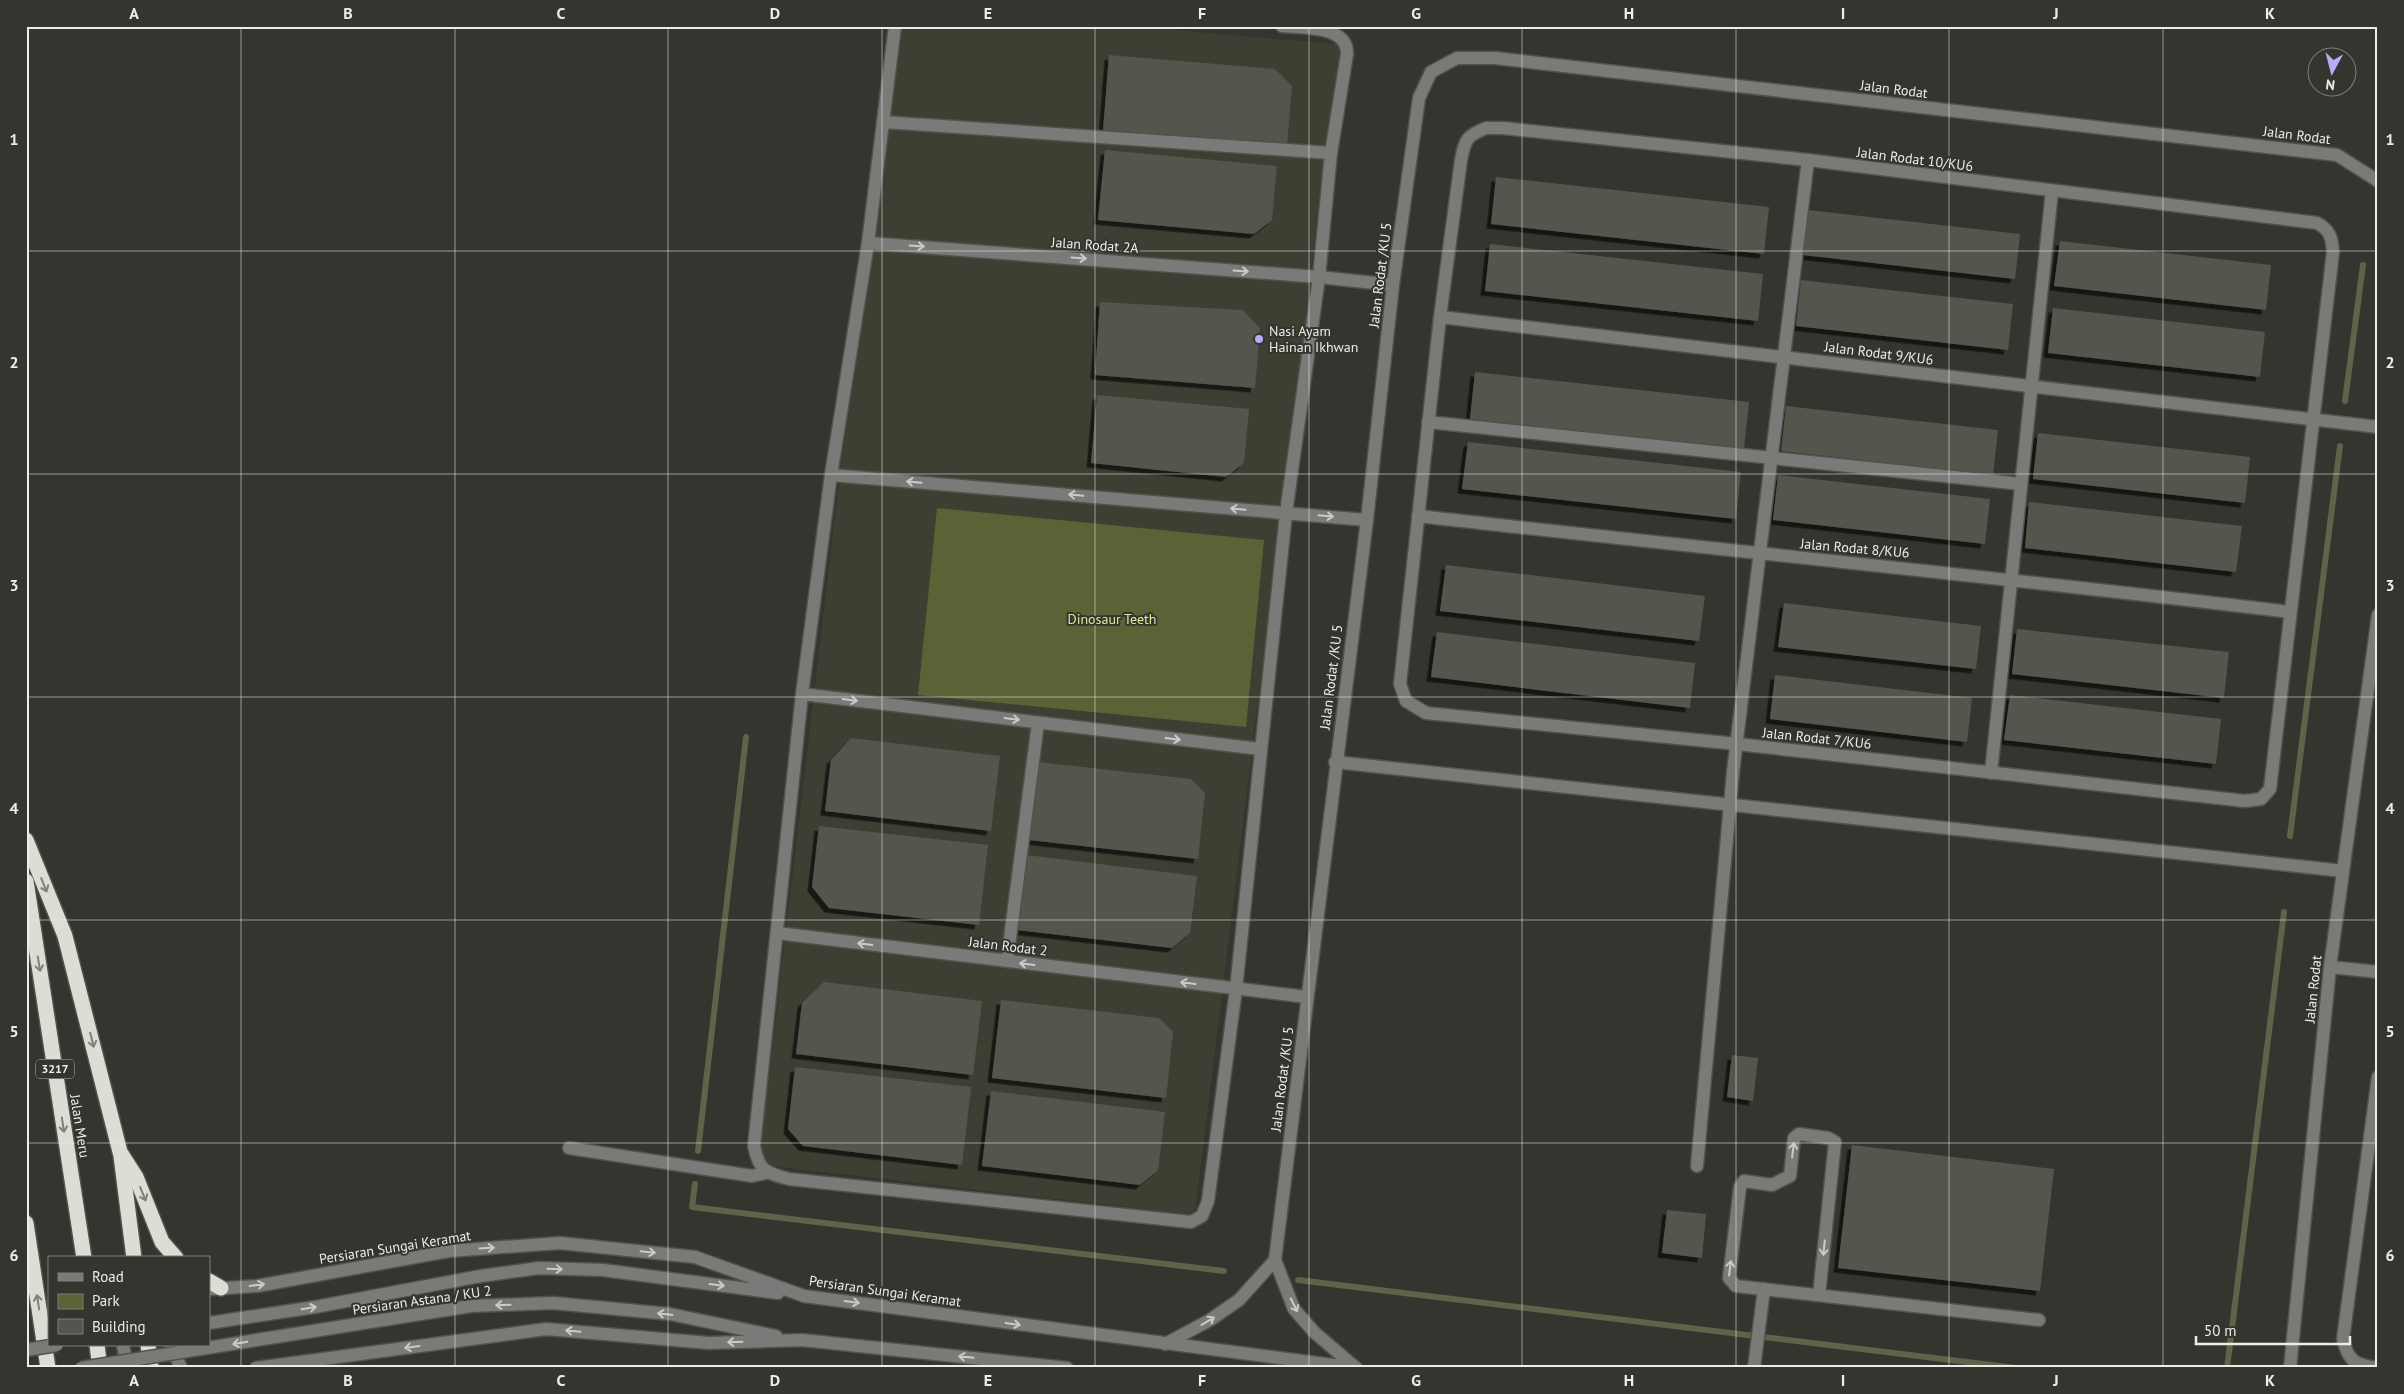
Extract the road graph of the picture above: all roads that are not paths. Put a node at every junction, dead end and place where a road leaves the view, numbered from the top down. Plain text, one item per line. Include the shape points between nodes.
1 (895, 26) edge
2 (1282, 26) edge
3 (1419, 98) joint
4 (883, 122) junction
5 (1331, 153) junction
6 (1808, 160) junction
7 (2378, 181) edge
8 (2052, 191) junction
9 (868, 242) junction
10 (1319, 277) junction
11 (1392, 285) junction
12 (1440, 317) junction
13 (1783, 357) junction
14 (2032, 385) junction
15 (2314, 419) junction
16 (1428, 422) junction
17 (2378, 427) edge
18 (1771, 459) junction
19 (831, 475) junction
20 (2021, 484) junction
21 (1286, 512) junction
22 (1418, 516) junction
23 (1367, 520) junction
24 (1759, 554) junction
25 (2012, 578) junction
26 (2290, 612) junction
27 (2378, 615) edge
28 (802, 694) junction
29 (1038, 723) junction
30 (1737, 744) junction
31 (1260, 749) junction
32 (1335, 762) junction
33 (1991, 773) junction
34 (1730, 805) junction
35 (26, 840) edge
36 (2343, 870) junction
37 (26, 881) edge
38 (777, 933) junction
39 (1008, 961) junction
40 (2330, 966) junction
41 (2378, 972) edge
42 (1236, 989) junction
43 (1307, 997) junction
44 (2378, 1077) edge
45 (569, 1148) dead end
46 (120, 1152) junction
47 (1697, 1166) dead end
48 (2372, 1167) edge
49 (766, 1173) junction
50 (26, 1223) edge
51 (84, 1256) edge
52 (134, 1256) edge
53 (174, 1256) edge
54 (1275, 1260) junction
55 (213, 1286) edge
56 (1764, 1289) junction
57 (1819, 1295) junction
58 (804, 1296) junction
59 (2039, 1320) dead end
60 (210, 1323) edge
61 (798, 1340) junction
62 (1166, 1344) junction
63 (51, 1346) edge
64 (97, 1346) edge
65 (124, 1346) edge
66 (148, 1346) edge
67 (171, 1346) edge
68 (26, 1350) edge
69 (127, 1364) edge
70 (48, 1368) edge
71 (81, 1368) edge
72 (100, 1368) edge
73 (151, 1368) edge
74 (181, 1368) edge
75 (256, 1368) edge
76 (1067, 1368) edge
77 (1356, 1368) edge
78 (1754, 1368) edge
79 (2290, 1368) edge
80 (2378, 1368) edge

1 - 4 street
2 - 5 street via 1332,32 1347,47
3 - 7 street, Jalan Rodat via 1431,72 1457,58 1495,58 2337,155
3 - 11 street, Jalan Rodat /KU 5
4 - 5 street
4 - 9 street
5 - 10 street
6 - 8 street, Jalan Rodat 10/KU6
6 - 12 street, Jalan Rodat 10/KU6 via 1503,128 1486,128 1473,133 1464,141 1460,160
6 - 13 street
8 - 14 street
8 - 15 street, Jalan Rodat 10/KU6 via 2317,223 2325,227 2332,237 2333,252
9 -> 10 street, Jalan Rodat 2A
9 - 19 street
10 - 11 street, Jalan Rodat 2A
10 - 21 street
11 - 23 street, Jalan Rodat /KU 5
12 - 13 street, Jalan Rodat 9/KU6
12 - 16 street
13 - 14 street, Jalan Rodat 9/KU6
13 - 18 street
14 - 15 street, Jalan Rodat 9/KU6
14 - 20 street
15 - 17 street, Jalan Rodat 9/KU6
15 - 26 street
16 - 18 street
16 - 22 street
18 - 20 street
18 - 24 street
21 -> 19 street
19 - 28 street
20 - 25 street
21 -> 23 street
21 - 31 street
22 - 24 street, Jalan Rodat 8/KU6
22 - 30 street, Jalan Rodat 7/KU6 via 1400,684 1406,702 1426,712
23 - 32 street, Jalan Rodat /KU 5
24 - 25 street, Jalan Rodat 8/KU6
24 - 30 street
25 - 26 street, Jalan Rodat 8/KU6
25 - 33 street
26 - 33 street, Jalan Rodat 7/KU6 via 2270,789 2261,798 2245,801
27 - 36 street, Jalan Rodat
28 -> 29 street
28 - 38 street
29 -> 31 street
29 - 39 street
30 - 33 street, Jalan Rodat 7/KU6
30 - 34 street
31 - 42 street
32 - 34 street
32 - 43 street, Jalan Rodat /KU 5
34 - 36 street
34 - 47 street
35 -> 46 highway via 65,936
36 - 40 street, Jalan Rodat
37 -> 51 highway, Jalan Meru / 3217
39 -> 38 street, Jalan Rodat 2
38 - 49 street via 754,1146 756,1160
42 -> 39 street, Jalan Rodat 2
40 - 41 street
40 - 79 street, Jalan Rodat
42 - 43 street, Jalan Rodat 2
42 - 49 street via 1208,1202 1202,1216 1191,1222 789,1179
43 - 54 street, Jalan Rodat /KU 5
44 - 48 street
45 - 49 street via 752,1176
46 - 52 highway
46 -> 53 highway via 136,1177 162,1242
48 - 80 street via 2343,1340 2353,1361
70 -> 50 highway
62 -> 54 street via 1239,1300
54 -> 77 street via 1294,1308 1314,1332
55 -> 58 street, Persiaran Sungai Keramat via 257,1286 449,1251 560,1243 695,1257
56 - 57 street
56 -> 57 street via 1736,1286 1729,1278 1740,1187 1744,1181 1772,1185 1790,1176 1794,1138 1799,1134 1809,1135 1835,1142
56 - 78 street
57 - 59 street
60 -> 58 street, Persiaran Astana / KU 2 via 539,1268 603,1270
58 -> 62 street, Persiaran Sungai Keramat
61 -> 69 street, Persiaran Astana / KU 2, bridge via 670,1314 553,1304 471,1306
61 -> 75 street via 710,1343 546,1328
76 -> 61 street
62 - 77 street, Persiaran Sungai Keramat
63 - 68 street, bridge
64 - 72 highway
65 - 69 street
66 - 73 highway
67 - 74 street
69 - 71 street, Persiaran Astana / KU 2, bridge

